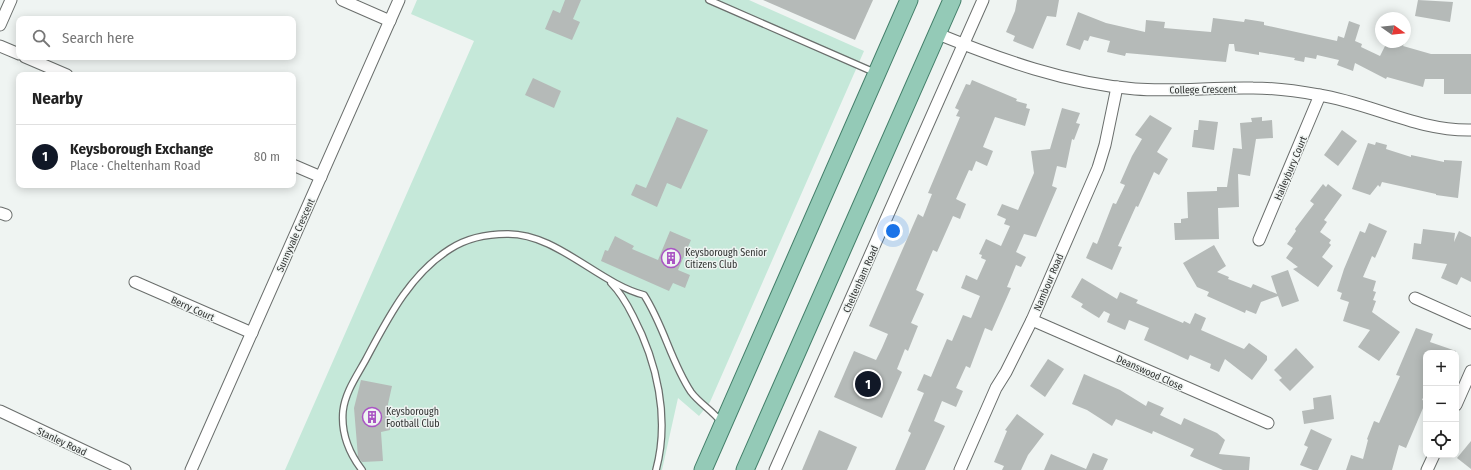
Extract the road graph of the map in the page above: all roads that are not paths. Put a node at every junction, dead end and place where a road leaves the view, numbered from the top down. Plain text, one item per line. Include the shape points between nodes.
1 (11, 0) edge
2 (342, 0) edge
3 (399, 0) edge
4 (709, 0) edge
5 (909, 0) edge
6 (952, 0) edge
7 (983, 0) edge
8 (390, 21) junction
9 (0, 25) edge
10 (938, 34) junction
11 (963, 44) junction
12 (0, 46) edge
13 (16, 53) edge
14 (32, 60) edge
15 (60, 72) edge
16 (877, 74) junction
17 (1117, 87) junction
18 (1320, 95) junction
19 (1471, 130) edge
20 (296, 166) edge
21 (321, 177) junction
22 (1259, 240) dead end
23 (607, 279) junction
24 (135, 282) dead end
25 (1415, 298) dead end
26 (1032, 320) junction
27 (1471, 323) edge
28 (252, 333) junction
29 (1471, 371) edge
30 (1459, 398) edge
31 (0, 411) edge
32 (1268, 423) dead end
33 (723, 424) junction
34 (1433, 458) edge
35 (125, 470) edge
36 (191, 470) edge
37 (362, 470) edge
38 (656, 470) edge
39 (703, 470) edge
40 (745, 470) edge
41 (775, 470) edge
42 (960, 470) edge
43 (1428, 470) edge

1 - 9 street
2 - 8 street
3 - 8 street, Sunnyvale Crescent
4 - 16 lane
5 - 16 main road
6 - 10 main road
7 - 11 street, Cheltenham Road
8 - 21 street, Sunnyvale Crescent
10 - 11 street, College Crescent
10 - 40 main road
11 - 17 street, College Crescent via 1041,72 1091,84
11 - 41 street, Cheltenham Road
12 - 13 street
14 - 15 street
16 - 33 main road
17 - 18 street, College Crescent via 1153,90 1279,89
17 - 26 street, Nambour Road via 1098,168
18 - 19 street, College Crescent via 1368,106 1436,128
18 - 22 street, Haileybury Court
20 - 21 street
21 - 28 street, Sunnyvale Crescent
23 - 33 lane via 632,292 644,295 654,310 692,394
23 - 37 lane via 537,240 510,234 494,234 464,242 436,259 397,304 345,400 345,437 352,456
23 - 38 lane via 621,295 631,313 653,364 662,415
24 - 28 street, Berry Court
25 - 27 street
26 - 32 street, Deanswood Close
26 - 42 street, Nambour Road via 996,388
28 - 36 street, Sunnyvale Crescent
29 - 30 street
31 - 35 street, Stanley Road
33 - 39 main road
34 - 43 street

